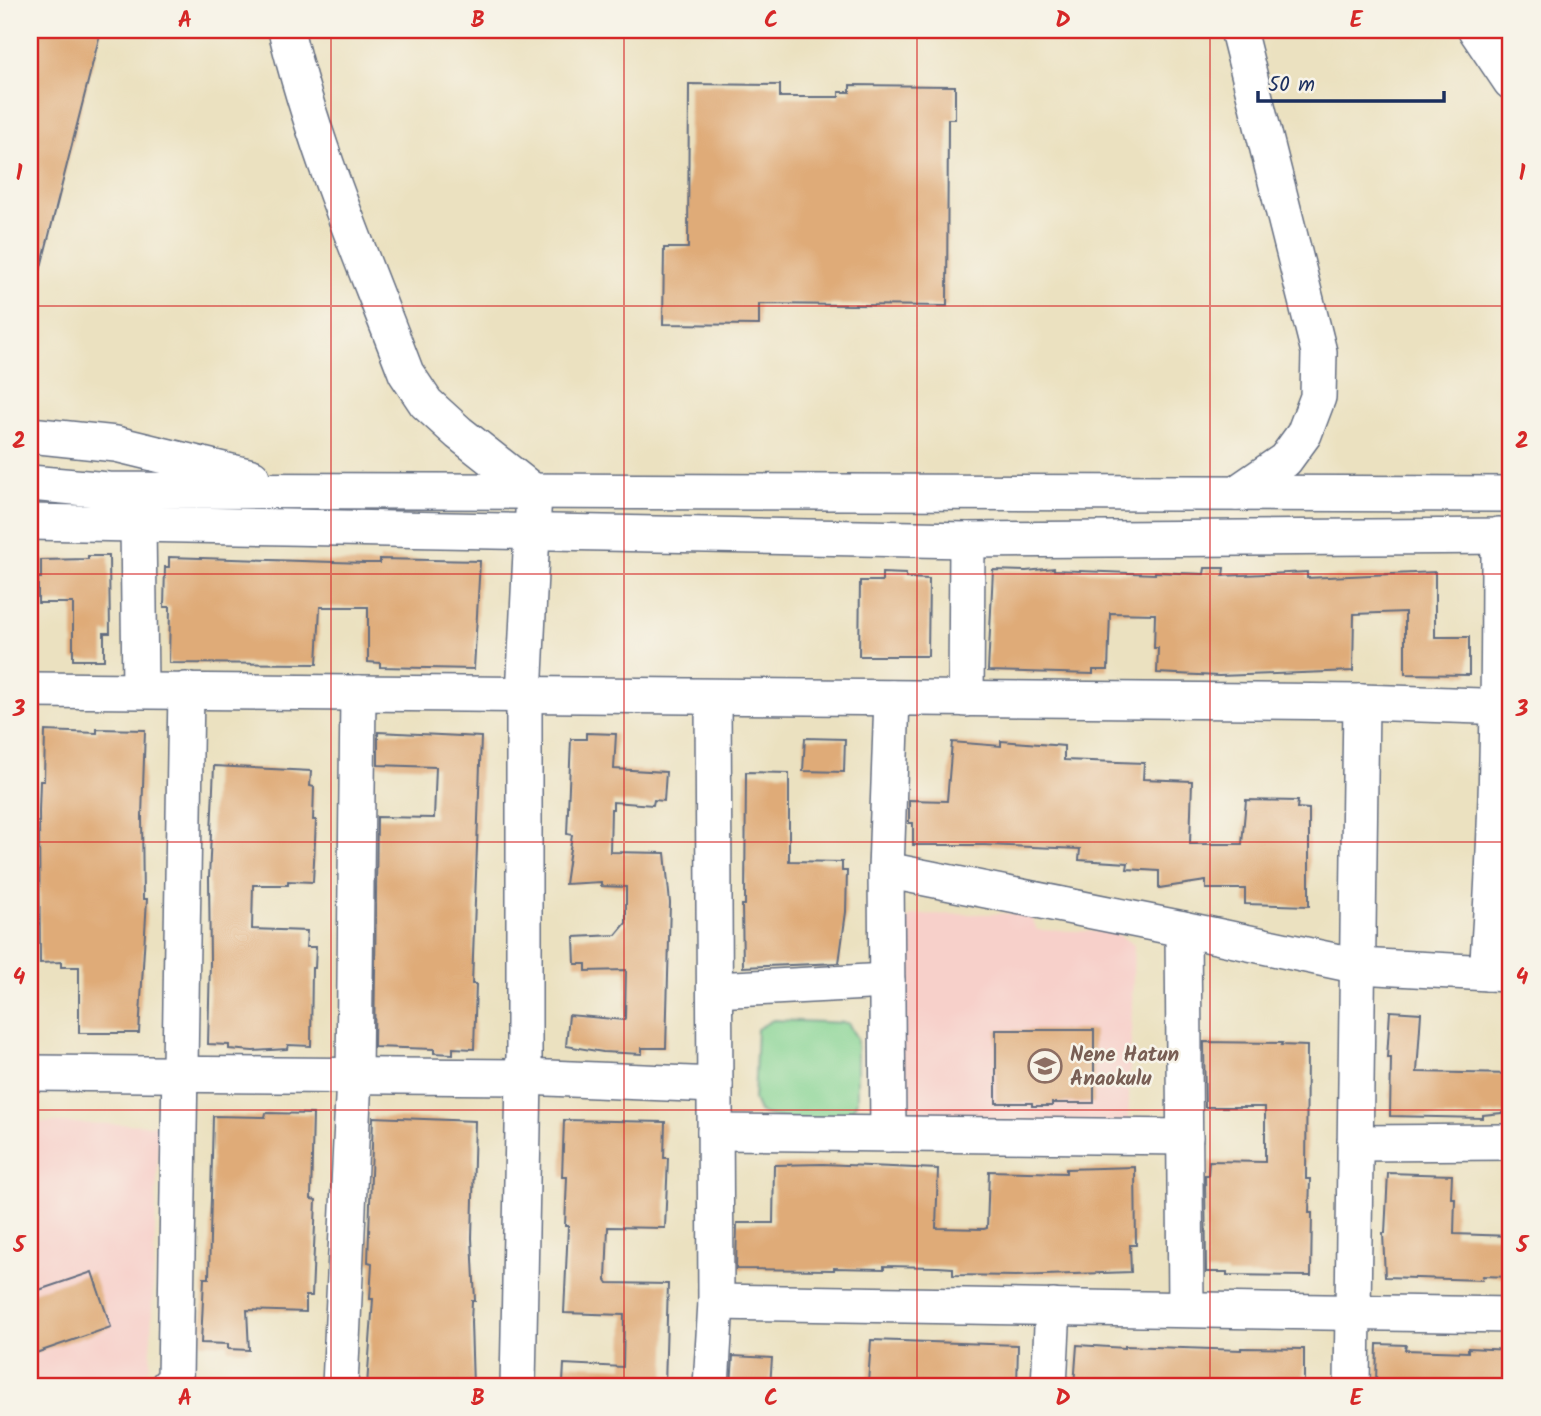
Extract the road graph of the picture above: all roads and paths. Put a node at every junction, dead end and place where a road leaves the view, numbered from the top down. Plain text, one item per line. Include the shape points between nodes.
1 (286, 30) edge
2 (1238, 30) edge
3 (1476, 30) edge
4 (1511, 82) edge
5 (30, 435) edge
6 (30, 483) edge
7 (306, 491) junction
8 (534, 492) junction
9 (1237, 494) junction
10 (1511, 494) edge
11 (30, 522) edge
12 (138, 524) junction
13 (531, 531) junction
14 (1505, 536) edge
15 (967, 540) junction
16 (30, 690) edge
17 (140, 690) junction
18 (186, 690) junction
19 (358, 693) junction
20 (524, 695) junction
21 (713, 697) junction
22 (892, 698) junction
23 (966, 699) junction
24 (1361, 702) junction
25 (1505, 706) edge
26 (886, 870) junction
27 (1503, 871) edge
28 (1183, 929) junction
29 (1358, 966) junction
30 (1499, 974) edge
31 (887, 981) junction
32 (715, 990) junction
33 (30, 1073) edge
34 (179, 1074) junction
35 (354, 1076) junction
36 (524, 1077) junction
37 (715, 1085) junction
38 (715, 1132) junction
39 (888, 1133) junction
40 (1185, 1137) junction
41 (1511, 1142) edge
42 (1355, 1143) junction
43 (716, 1302) junction
44 (1053, 1307) junction
45 (1186, 1309) junction
46 (1353, 1311) junction
47 (1511, 1315) edge
48 (175, 1384) edge
49 (340, 1386) edge
50 (518, 1386) edge
51 (711, 1386) edge
52 (1049, 1386) edge
53 (1352, 1386) edge

1 - 8 street via 315,133 406,373 426,403
2 - 9 street via 1319,352 1318,397 1304,434 1284,460
3 - 4 street
5 - 7 street via 116,444
6 - 7 street via 108,490
7 - 8 street
8 - 9 street
8 - 13 street
9 - 10 street
11 - 12 street
12 - 13 street
12 - 17 street
13 - 15 street
13 - 20 street
14 - 15 street
14 - 25 street
15 - 23 street
16 - 17 street
17 - 18 street
18 - 19 street
18 - 34 street
19 - 20 street
19 - 35 street
20 - 21 street
20 - 36 street
21 - 22 street
21 - 32 street
22 - 23 street
22 - 26 street
23 - 24 street
24 - 25 street
24 - 29 street
25 - 27 street
26 - 28 street
26 - 31 street
27 - 30 street
28 - 29 street
28 - 40 street
29 - 30 street
29 - 42 street
31 - 32 street
31 - 39 street
32 - 37 street
33 - 34 street
34 - 35 street
34 - 48 street
35 - 36 street
35 - 49 street
36 - 37 street
36 - 50 street
37 - 38 street
38 - 39 street
38 - 43 street
39 - 40 street
40 - 45 street
41 - 42 street
42 - 46 street
43 - 44 street
43 - 51 street
44 - 45 street
44 - 52 street
45 - 46 street
46 - 47 street
46 - 53 street

